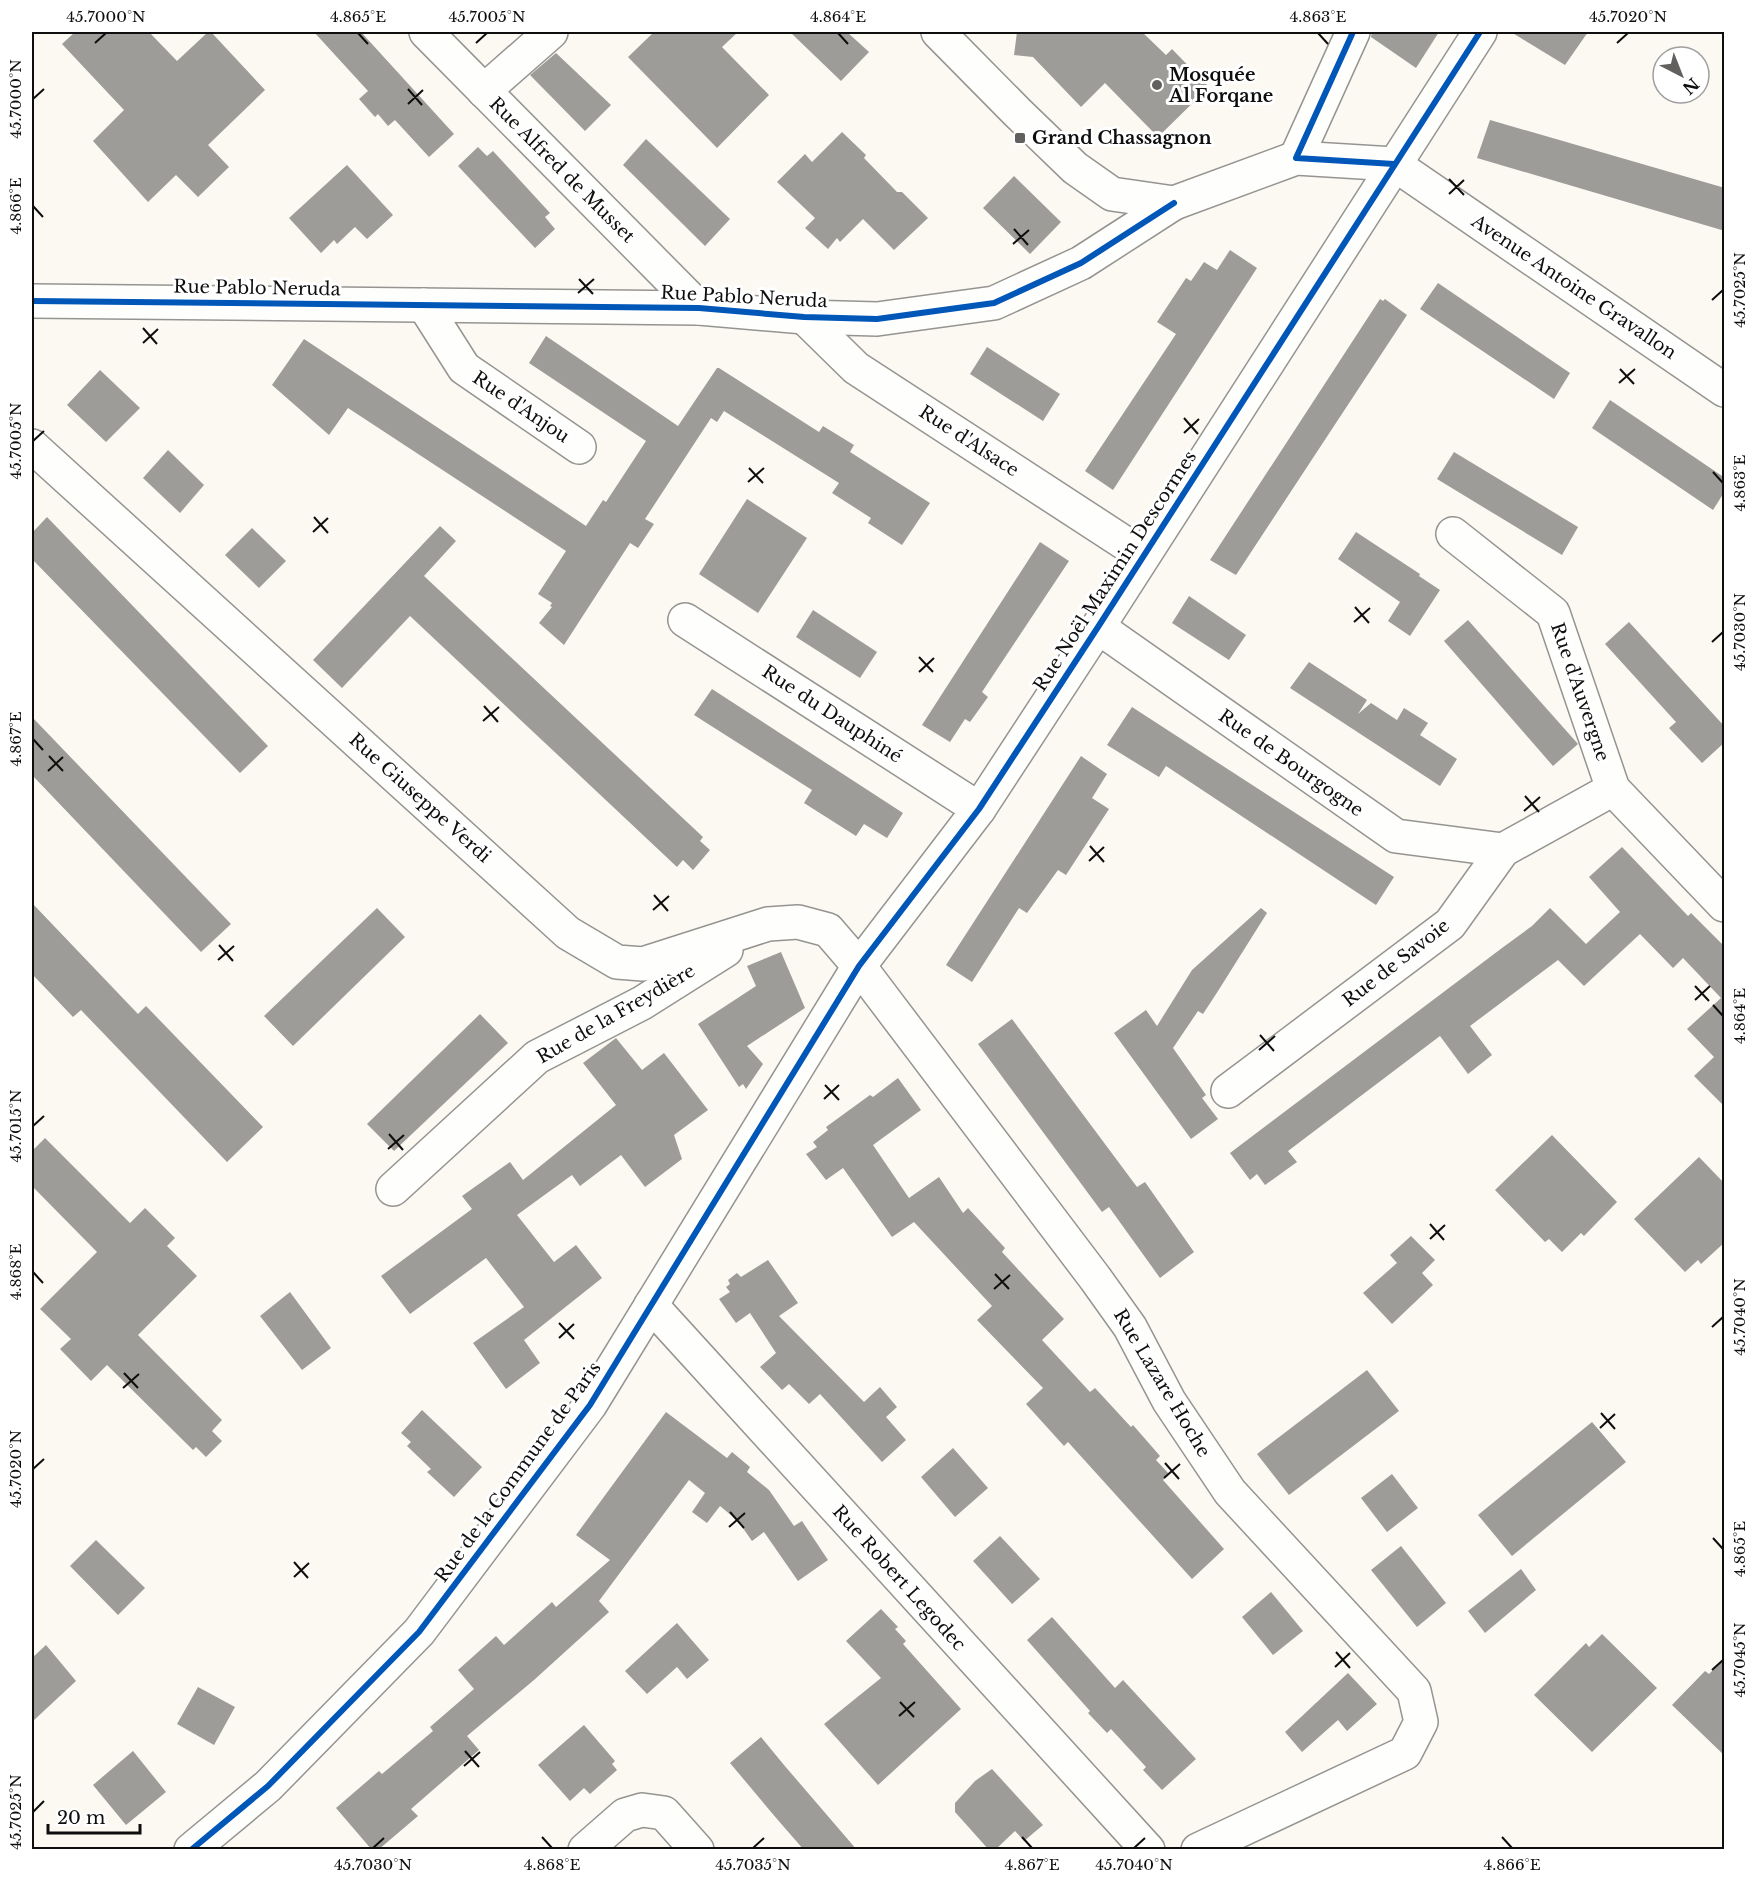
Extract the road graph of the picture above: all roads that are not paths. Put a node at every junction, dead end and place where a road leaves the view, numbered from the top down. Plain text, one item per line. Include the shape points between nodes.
1 (426, 32) edge
2 (551, 32) edge
3 (938, 32) edge
4 (1353, 32) edge
5 (1480, 32) edge
6 (484, 91) junction
7 (1296, 158) junction
8 (1394, 164) junction
9 (1174, 203) junction
10 (32, 301) edge
11 (424, 305) junction
12 (699, 308) junction
13 (804, 317) junction
14 (1725, 390) edge
15 (32, 446) edge
16 (579, 447) dead end
17 (1453, 534) dead end
18 (1143, 555) junction
19 (685, 620) dead end
20 (1098, 627) junction
21 (1612, 789) junction
22 (979, 809) junction
23 (1503, 850) junction
24 (1725, 905) edge
25 (768, 924) junction
26 (859, 966) junction
27 (1228, 1091) dead end
28 (393, 1189) dead end
29 (651, 1305) junction
30 (191, 1850) edge
31 (585, 1850) edge
32 (697, 1850) edge
33 (1148, 1850) edge
34 (1198, 1850) edge

1 - 6 street, Rue Alfred de Musset
2 - 6 street
3 - 9 street via 1075,168 1112,194
4 - 7 street
5 - 8 street, Rue Noël Maximin Descormes
6 - 12 street, Rue Alfred de Musset
7 - 8 street
7 - 9 street, Rue Pablo Neruda
8 - 14 street, Avenue Antoine Gravallon
8 - 18 street, Rue Noël Maximin Descormes
9 - 13 street, Rue Pablo Neruda via 1082,263 994,303 877,319
10 - 11 street, Rue Pablo Neruda
11 - 12 street, Rue Pablo Neruda
11 - 16 street, Rue d'Anjou via 464,368
12 - 13 street, Rue Pablo Neruda
13 - 18 street, Rue d'Alsace via 856,368
15 - 25 street, Rue Giuseppe Verdi via 568,933 617,962 642,964
17 - 21 street, Rue d'Auvergne via 1553,613
18 - 20 street, Rue Noël Maximin Descormes
19 - 22 street, Rue du Dauphiné
20 - 22 street, Rue Noël Maximin Descormes
20 - 23 street, Rue de Bourgogne via 1396,836
21 - 23 street, Rue de Savoie
21 - 24 street
22 - 26 street, Rue Noël Maximin Descormes
23 - 27 street, Rue de Savoie via 1450,924
25 - 26 street, Rue Giuseppe Verdi via 798,922 828,930
25 - 28 street, Rue de la Freydière via 642,1003 537,1057
26 - 29 street, Rue de la Commune de Paris
26 - 34 street, Rue Lazare Hoche via 1130,1327 1169,1401 1230,1492 1414,1690 1421,1722 1405,1753
29 - 30 street, Rue de la Commune de Paris via 590,1406 419,1632 268,1786
29 - 33 street, Rue Robert Legodec
31 - 32 street via 625,1815 642,1810 664,1813

